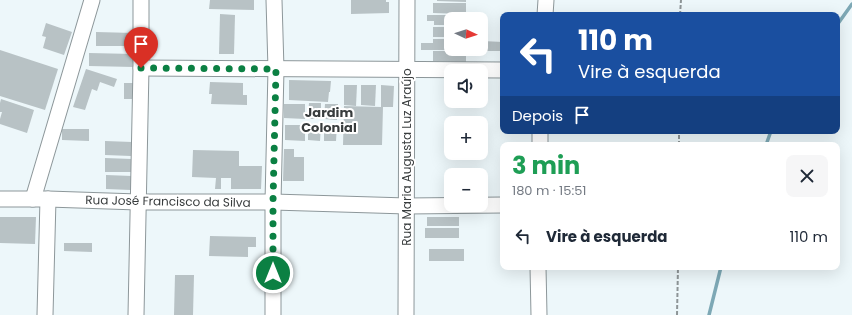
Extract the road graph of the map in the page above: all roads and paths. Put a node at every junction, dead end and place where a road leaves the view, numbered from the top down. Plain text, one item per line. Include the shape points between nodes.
1 (92, 0) edge
2 (141, 0) edge
3 (274, 0) edge
4 (407, 0) edge
5 (546, 0) edge
6 (681, 0) edge
7 (545, 12) edge
8 (680, 12) edge
9 (141, 68) junction
10 (276, 69) junction
11 (406, 70) junction
12 (500, 70) edge
13 (0, 199) edge
14 (41, 199) junction
15 (138, 202) junction
16 (273, 202) junction
17 (500, 205) edge
18 (407, 206) junction
19 (538, 270) edge
20 (678, 270) edge
21 (45, 315) edge
22 (136, 315) edge
23 (273, 315) edge
24 (406, 315) edge
25 (539, 315) edge
26 (677, 315) edge

1 - 14 street
2 - 9 street
3 - 10 street
4 - 11 street, Rua Maria Augusta Luz Araújo
5 - 7 street
6 - 8 path
9 - 10 street
9 - 15 street
10 - 11 street
10 - 16 street
11 - 12 street
11 - 18 street, Rua Maria Augusta Luz Araújo
13 - 14 street, Rua José Francisco da Silva
14 - 15 street, Rua José Francisco da Silva
14 - 21 street
15 - 16 street, Rua José Francisco da Silva
15 - 22 street
16 - 18 street, Rua José Francisco da Silva
16 - 23 street
17 - 18 street, Rua José Francisco da Silva
18 - 24 street, Rua Maria Augusta Luz Araújo
19 - 25 street
20 - 26 path

